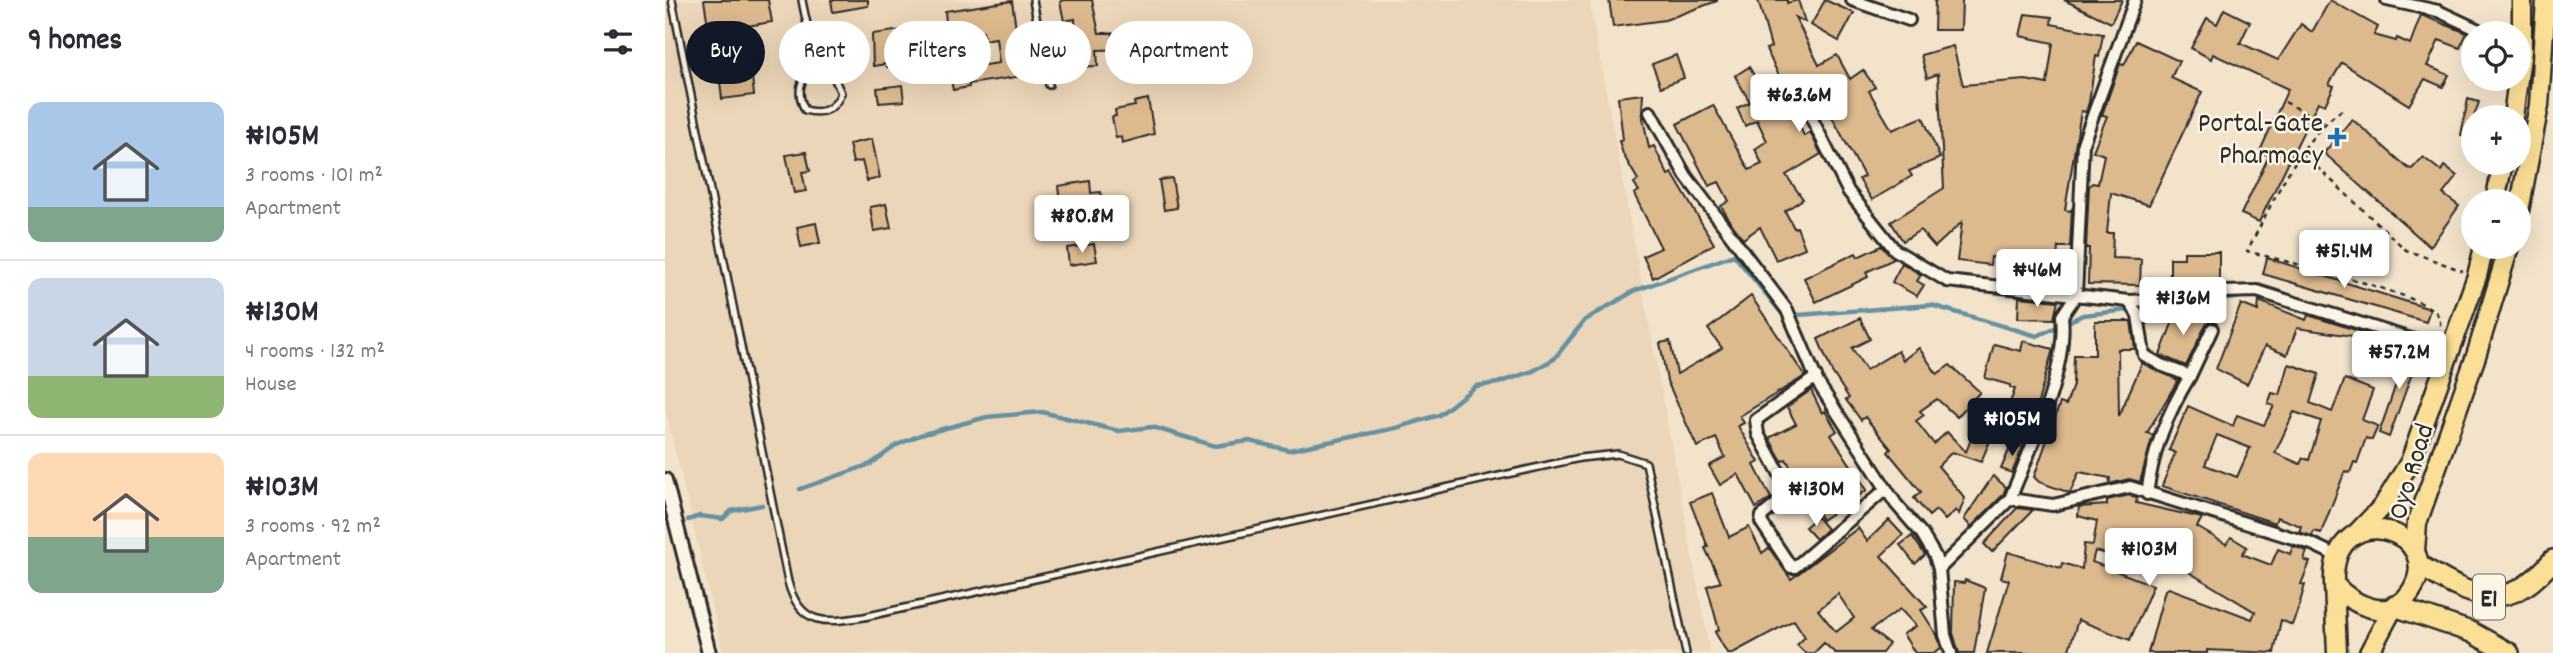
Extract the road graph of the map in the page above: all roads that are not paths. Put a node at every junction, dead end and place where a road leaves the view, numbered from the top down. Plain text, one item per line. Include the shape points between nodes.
1 (672, 0) edge
2 (801, 0) edge
3 (1033, 0) edge
4 (1852, 0) edge
5 (2134, 0) edge
6 (2387, 0) edge
7 (2522, 0) edge
8 (2546, 0) edge
9 (1909, 20) dead end
10 (805, 21) edge
11 (2521, 21) edge
12 (2461, 22) edge
13 (813, 57) joint
14 (1049, 85) dead end
15 (1807, 109) dead end
16 (1650, 112) dead end
17 (2523, 189) edge
18 (2481, 259) edge
19 (2505, 259) edge
20 (2076, 295) junction
21 (2132, 307) junction
22 (2212, 329) dead end
23 (2442, 351) junction
24 (2190, 376) junction
25 (1817, 377) junction
26 (665, 480) edge
27 (1886, 489) junction
28 (2147, 494) junction
29 (2010, 499) junction
30 (2354, 535) junction
31 (2335, 555) junction
32 (2417, 558) junction
33 (2553, 560) edge
34 (1939, 569) junction
35 (2334, 584) junction
36 (2394, 606) junction
37 (709, 653) edge
38 (1686, 653) edge
39 (1951, 653) edge
40 (2337, 653) edge
41 (2369, 653) edge
42 (2509, 653) edge

1 - 38 lane via 788,582 795,603 809,616 831,622 865,617 1401,496 1618,454 1646,463
2 - 10 lane
3 - 14 lane
4 - 9 street
5 - 20 street via 2080,156
6 - 12 street via 2438,11
7 - 11 highway
8 - 17 highway via 2539,105
13 - 13 lane via 803,77 800,100 814,113 837,104 841,93 831,71
15 - 20 street via 1848,191 1895,250 1947,281
16 - 25 street via 1686,176 1789,315
18 - 23 highway, Oyo Road
19 - 32 highway, Oyo Road via 2417,523
20 - 21 street
20 - 29 street via 2062,316 2064,331 2045,413
21 - 23 street via 2191,293 2257,291
21 - 24 street via 2144,355
22 - 24 street
23 - 30 highway, Oyo Road via 2410,462 2383,506
24 - 28 street via 2168,413 2152,460
25 - 27 street
25 - 27 street via 1762,413 1755,423 1790,492 1761,522 1795,567
26 - 37 street
27 - 34 street via 1922,534
28 - 29 street via 2130,487 2069,504
28 - 31 street
29 - 34 street
30 - 31 highway
30 - 32 highway via 2381,528 2407,540
31 - 35 highway
32 - 33 highway, E1 via 2457,588 2486,597 2514,593 2535,582
32 - 36 highway via 2417,582
34 - 39 street via 1944,635
35 - 36 highway via 2362,607
35 - 40 highway
36 - 41 highway
36 - 42 highway, E1 via 2472,632

